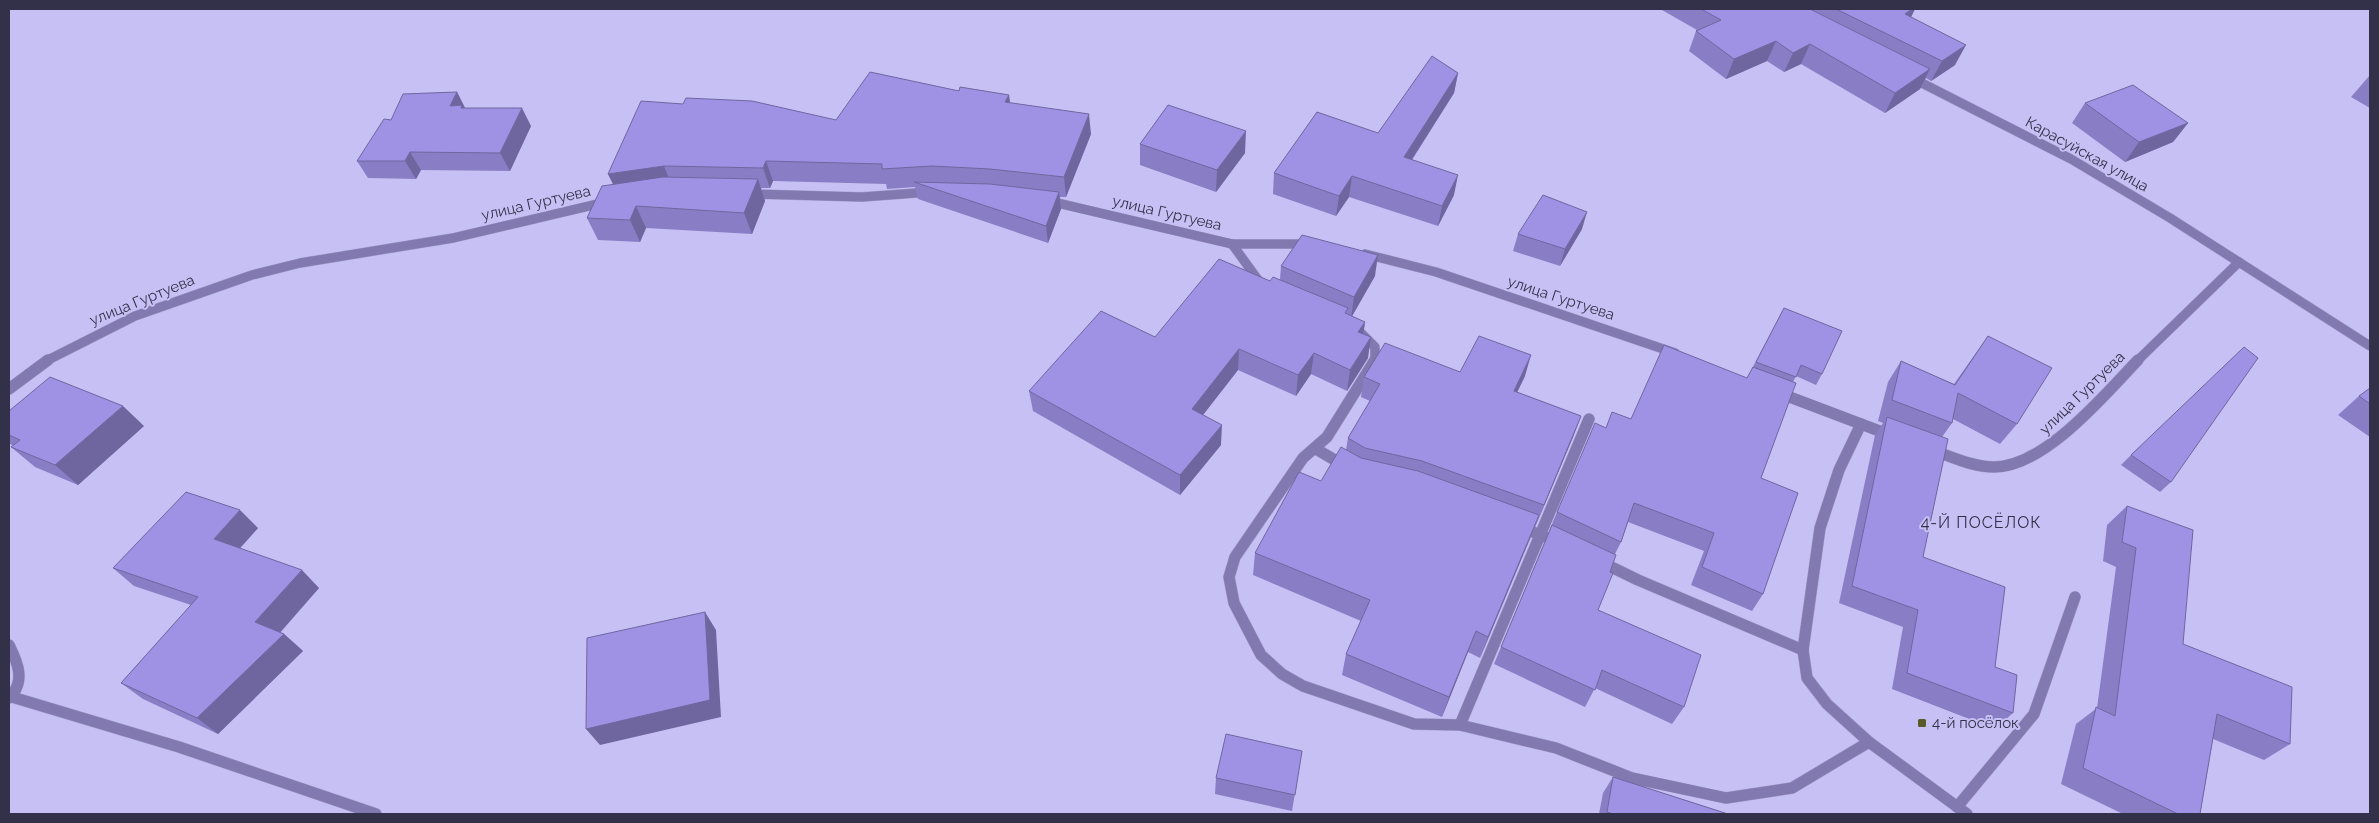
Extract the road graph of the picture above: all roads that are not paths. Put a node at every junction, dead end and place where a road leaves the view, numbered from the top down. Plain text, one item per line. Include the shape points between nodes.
1 (1907, 75) edge
2 (936, 192) edge
3 (735, 193) edge
4 (615, 200) edge
5 (1042, 200) edge
6 (1232, 244) junction
7 (1323, 246) edge
8 (1352, 251) edge
9 (2239, 262) junction
10 (1273, 292) edge
11 (1346, 322) edge
12 (2370, 346) edge
13 (1684, 356) edge
14 (1768, 388) edge
15 (9, 389) edge
16 (1589, 419) dead end
17 (1861, 424) junction
18 (1896, 437) edge
19 (1923, 447) edge
20 (1316, 449) junction
21 (1352, 470) edge
22 (1513, 524) edge
23 (1540, 534) junction
24 (1567, 546) edge
25 (1585, 554) edge
26 (2075, 597) dead end
27 (9, 645) edge
28 (1803, 650) junction
29 (10, 698) edge
30 (1460, 725) junction
31 (1868, 742) junction
32 (1962, 811) edge
33 (376, 814) edge

1 - 9 street, Карасуйская улица via 2071,159
2 - 3 street via 862,197
4 - 15 street, улица Гуртуева via 453,238 300,263 252,275 134,316 51,358
5 - 6 street, улица Гуртуева
6 - 7 street, улица Гуртуева via 1303,243
6 - 10 street via 1265,288
8 - 13 street, улица Гуртуева via 1436,272
9 - 12 street, Карасуйская улица
9 - 19 street, улица Гуртуева via 2077,422 2039,454 2005,466 1984,466
11 - 20 street via 1375,347 1375,363
14 - 17 street
16 - 23 street
17 - 18 street
17 - 28 street via 1839,470 1820,528
20 - 21 street
20 - 30 street via 1303,458 1235,557 1229,577 1234,603 1261,655 1282,674 1303,686 1374,712 1414,724
22 - 23 street
23 - 24 street
23 - 30 street
25 - 28 street
26 - 32 street via 2034,714
27 - 29 street via 19,666 20,680
28 - 31 street via 1807,678 1827,704
29 - 33 street via 179,747
30 - 31 street via 1556,748 1632,778 1726,798 1792,788
31 - 32 street

